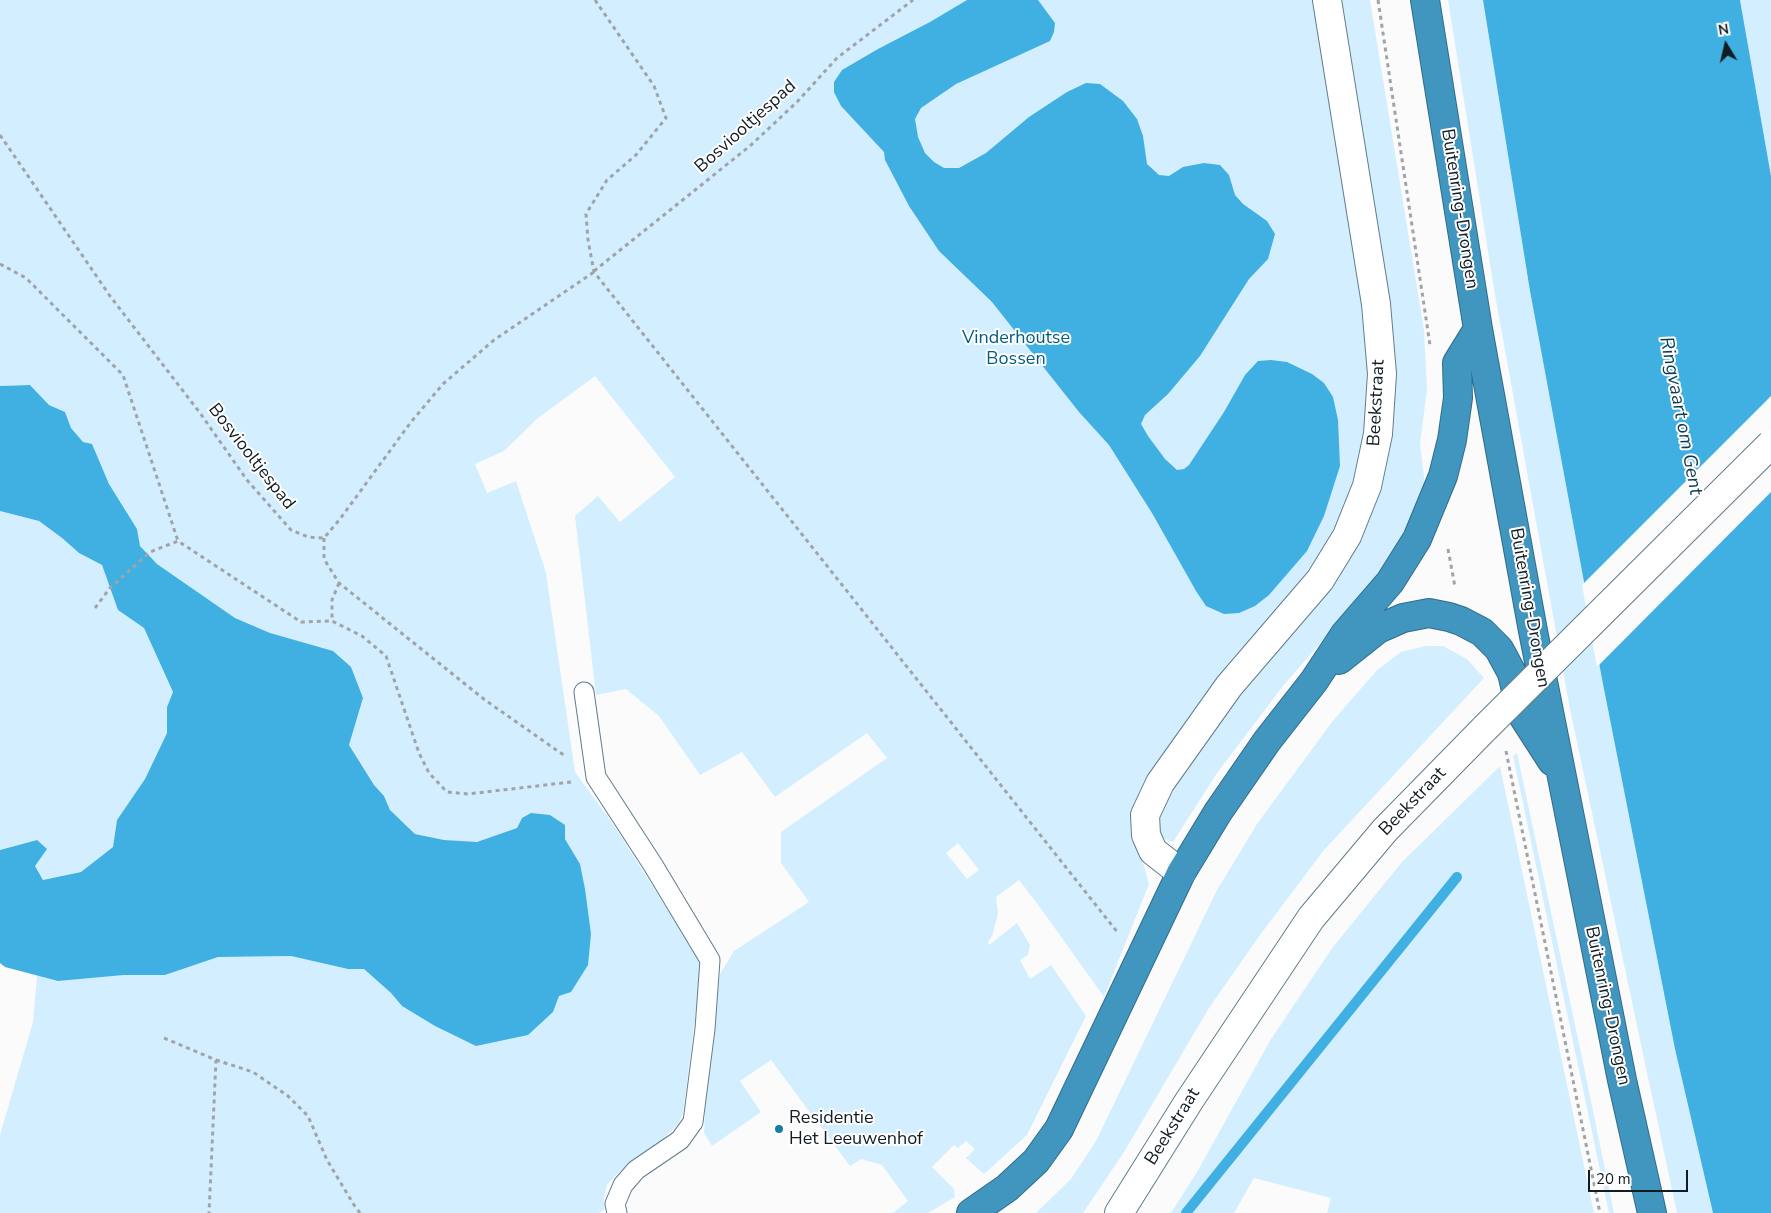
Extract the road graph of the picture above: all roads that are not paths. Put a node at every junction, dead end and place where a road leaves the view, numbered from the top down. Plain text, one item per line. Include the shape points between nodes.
1 (1327, 0) edge
2 (1425, 0) edge
3 (1478, 329) junction
4 (1771, 444) edge
5 (1314, 681) junction
6 (584, 692) dead end
7 (1560, 772) junction
8 (1181, 873) junction
9 (616, 1213) edge
10 (971, 1213) edge
11 (1119, 1213) edge
12 (1652, 1213) edge

1 - 8 street, Beekstraat via 1376,304 1382,374 1378,434 1367,486 1347,536 1320,580 1229,686 1160,783 1145,815 1146,835 1153,851
2 - 3 highway, Buitenring-Drongen
3 - 5 highway via 1457,362 1458,398 1452,440 1443,476 1417,539 1390,582 1345,634
3 - 7 highway, Buitenring-Drongen
4 - 11 street, Beekstraat, bridge via 1385,830 1312,918 1189,1101
5 - 7 highway via 1378,629 1403,618 1429,613 1461,621 1482,632 1499,649 1512,672 1522,713
5 - 8 highway via 1261,749
6 - 9 lane via 596,777 710,960 693,1122 680,1140 636,1170 623,1185 615,1204
7 - 12 highway, Buitenring-Drongen
8 - 10 highway via 1059,1129 1036,1161

